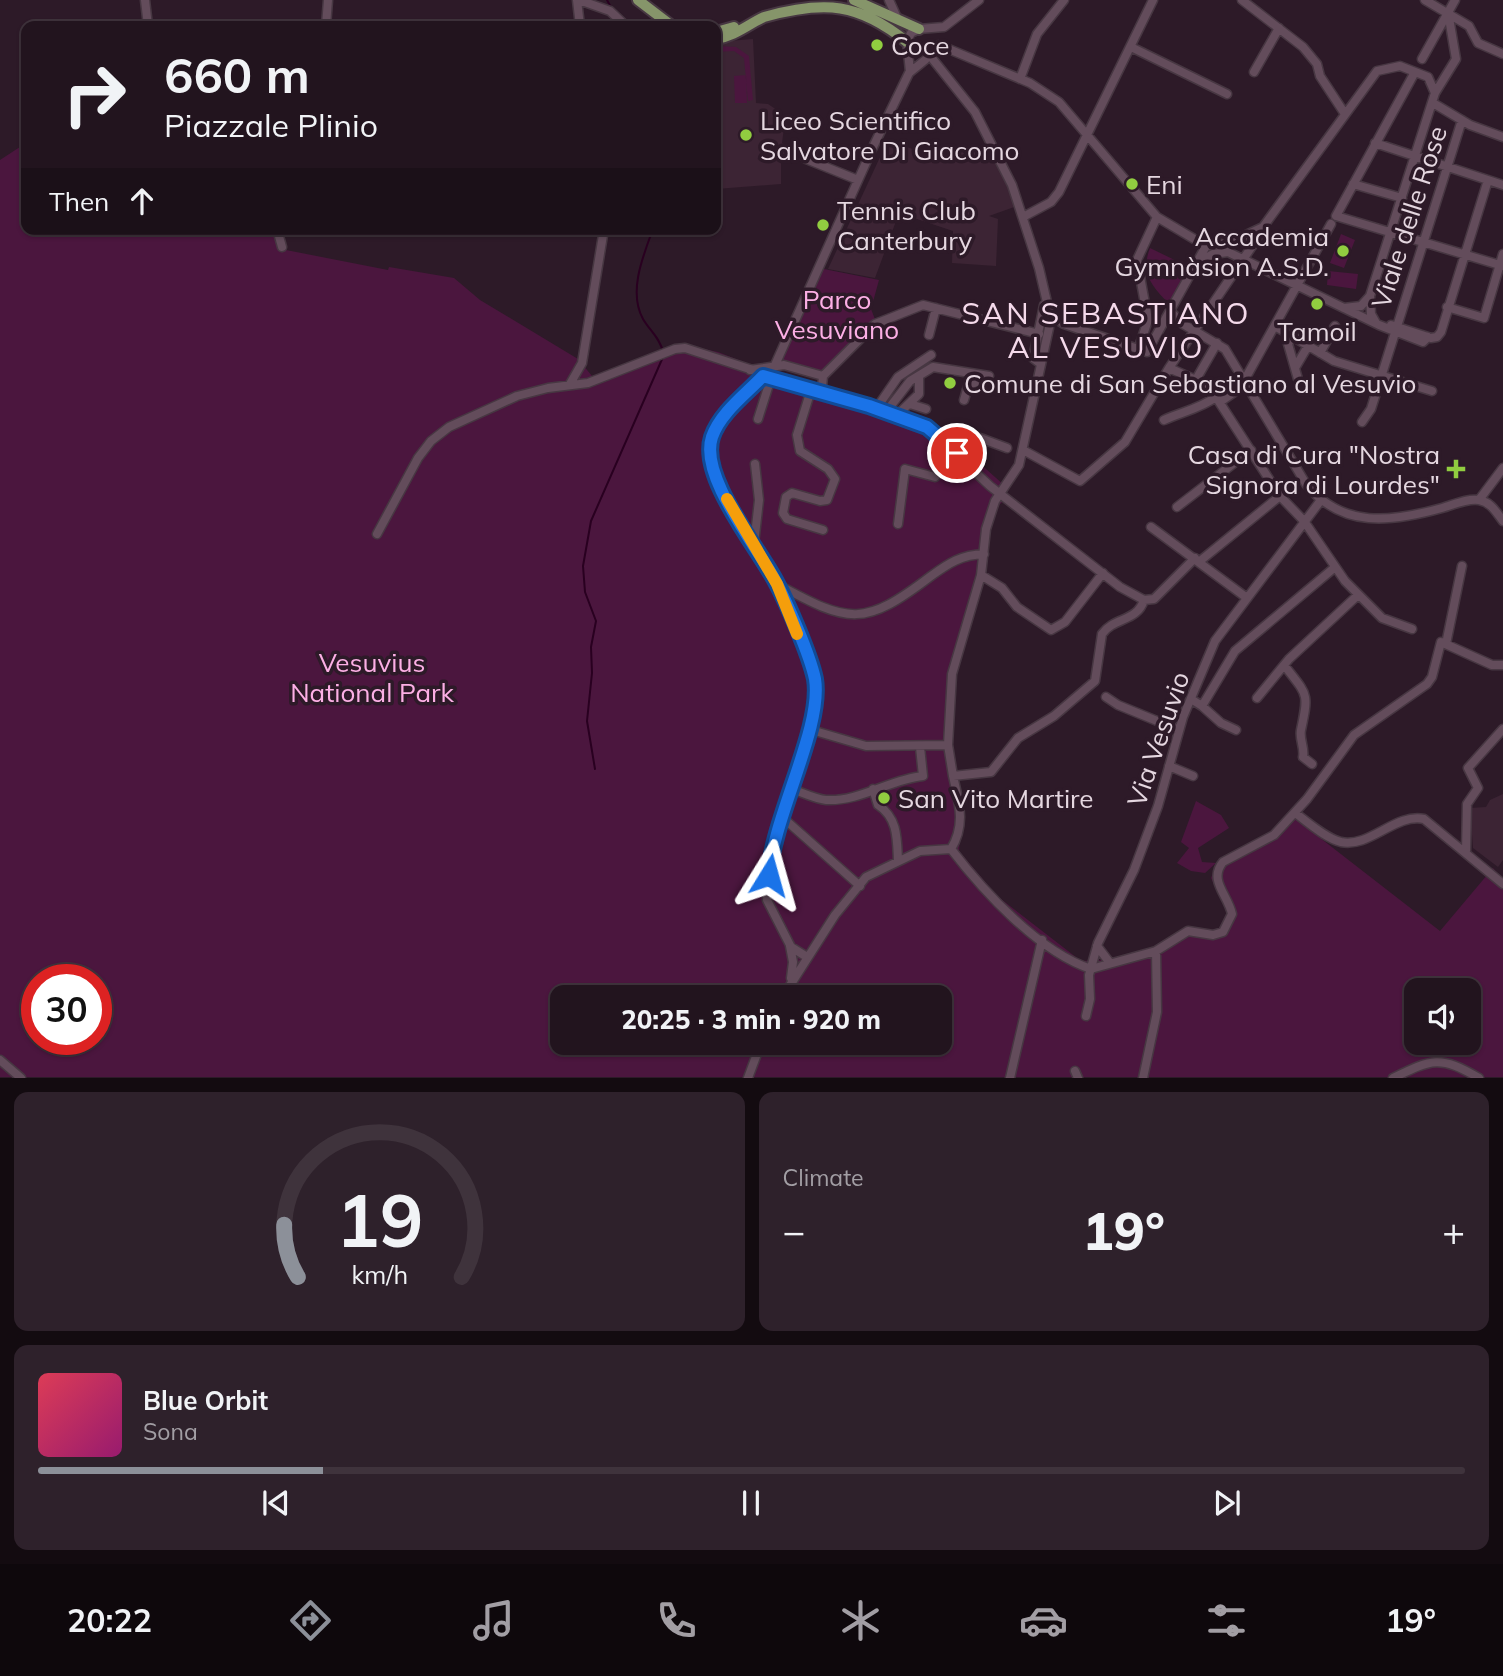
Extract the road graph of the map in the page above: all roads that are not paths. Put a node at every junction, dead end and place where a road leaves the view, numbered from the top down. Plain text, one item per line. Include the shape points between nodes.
1 (145, 0) edge
2 (328, 0) edge
3 (578, 0) edge
4 (638, 0) edge
5 (790, 0) edge
6 (854, 0) edge
7 (889, 0) edge
8 (979, 0) edge
9 (1064, 0) edge
10 (1153, 0) edge
11 (1242, 0) edge
12 (1425, 0) edge
13 (1455, 0) edge
14 (877, 3) edge
15 (1448, 12) junction
16 (898, 20) junction
17 (147, 21) edge
18 (326, 21) edge
19 (580, 21) edge
20 (621, 21) edge
21 (665, 21) edge
22 (944, 27) junction
23 (1279, 28) junction
24 (924, 29) junction
25 (721, 31) edge
26 (721, 38) edge
27 (939, 43) junction
28 (908, 47) junction
29 (1131, 47) junction
30 (1503, 54) edge
31 (928, 58) junction
32 (1422, 59) dead end
33 (1254, 72) dead end
34 (1415, 72) junction
35 (909, 73) junction
36 (1447, 75) junction
37 (1428, 78) junction
38 (1020, 79) junction
39 (1435, 93) junction
40 (1227, 94) dead end
41 (1433, 103) junction
42 (1345, 114) junction
43 (1462, 120) junction
44 (1087, 135) junction
45 (1503, 137) edge
46 (1375, 144) junction
47 (1415, 158) junction
48 (806, 159) dead end
49 (1446, 167) junction
50 (858, 180) junction
51 (1488, 180) junction
52 (1353, 184) junction
53 (1503, 185) edge
54 (1402, 198) junction
55 (1023, 217) junction
56 (1157, 217) junction
57 (1334, 220) junction
58 (1259, 230) junction
59 (1391, 232) junction
60 (279, 235) edge
61 (603, 235) edge
62 (1422, 241) junction
63 (1206, 246) junction
64 (282, 247) dead end
65 (1228, 247) junction
66 (1463, 254) junction
67 (1503, 254) edge
68 (1244, 259) junction
69 (1196, 264) junction
70 (1501, 265) edge
71 (1297, 286) junction
72 (1370, 296) junction
73 (1045, 302) junction
74 (936, 307) junction
75 (1447, 307) junction
76 (1344, 308) junction
77 (1171, 312) junction
78 (1056, 320) junction
79 (1376, 322) junction
80 (1165, 324) junction
81 (1335, 326) dead end
82 (1275, 327) junction
83 (1049, 328) junction
84 (1394, 329) junction
85 (1195, 331) junction
86 (1039, 334) junction
87 (929, 335) dead end
88 (1292, 336) junction
89 (1217, 344) junction
90 (1308, 346) junction
91 (1138, 350) junction
92 (1320, 353) junction
93 (931, 355) dead end
94 (582, 363) junction
95 (1041, 364) junction
96 (775, 365) junction
97 (792, 367) junction
98 (1169, 368) junction
99 (1295, 368) junction
100 (750, 370) junction
101 (804, 370) junction
102 (953, 370) junction
103 (1381, 374) junction
104 (823, 376) junction
105 (919, 376) junction
106 (770, 378) junction
107 (1298, 379) dead end
108 (1198, 381) junction
109 (788, 382) junction
110 (1245, 382) junction
111 (588, 383) junction
112 (570, 384) junction
113 (798, 385) junction
114 (968, 386) junction
115 (814, 391) junction
116 (1432, 391) dead end
117 (964, 400) dead end
118 (1218, 400) junction
119 (910, 404) junction
120 (876, 409) junction
121 (926, 409) dead end
122 (886, 412) junction
123 (896, 416) junction
124 (758, 419) dead end
125 (1164, 420) dead end
126 (1363, 422) dead end
127 (1007, 448) dead end
128 (1023, 450) junction
129 (1251, 450) junction
130 (958, 455) junction
131 (755, 464) dead end
132 (1503, 468) edge
133 (1000, 493) junction
134 (1280, 496) junction
135 (1321, 500) junction
136 (1479, 500) junction
137 (1177, 507) dead end
138 (1304, 521) junction
139 (1503, 521) edge
140 (898, 524) dead end
141 (1151, 527) dead end
142 (823, 530) dead end
143 (377, 534) dead end
144 (754, 544) junction
145 (984, 555) junction
146 (1197, 559) junction
147 (1462, 566) dead end
148 (1335, 568) junction
149 (1103, 573) junction
150 (981, 575) junction
151 (777, 584) junction
152 (1358, 595) junction
153 (1247, 598) junction
154 (1144, 600) junction
155 (1412, 629) dead end
156 (1443, 643) junction
157 (1284, 665) junction
158 (1503, 665) edge
159 (1106, 697) dead end
160 (1257, 698) dead end
161 (1191, 699) junction
162 (1202, 706) junction
163 (808, 729) junction
164 (1503, 729) edge
165 (1180, 730) junction
166 (1236, 730) dead end
167 (948, 745) junction
168 (920, 747) junction
169 (1312, 764) dead end
170 (1169, 766) junction
171 (953, 776) junction
172 (1193, 776) dead end
173 (789, 788) junction
174 (873, 789) junction
175 (1295, 813) junction
176 (781, 816) junction
177 (951, 849) junction
178 (1466, 851) junction
179 (898, 862) junction
180 (1503, 884) edge
181 (860, 886) junction
182 (1042, 940) junction
183 (790, 944) junction
184 (1097, 946) junction
185 (1156, 951) junction
186 (807, 957) junction
187 (1110, 963) junction
188 (1091, 969) junction
189 (789, 984) joint
190 (1086, 1016) dead end
191 (756, 1055) edge
192 (0, 1060) edge
193 (21, 1077) edge
194 (748, 1077) edge
195 (1010, 1077) edge
196 (1143, 1077) edge
197 (1393, 1077) edge
198 (1479, 1077) edge

1 - 17 street
2 - 18 street
3 - 19 street
3 - 20 street via 610,11
4 - 21 main road
5 - 25 main road
6 - 14 main road
7 - 16 street
8 - 22 street
9 - 38 street via 1037,34
10 - 29 street
11 - 23 street
12 - 15 street
13 - 15 street
14 - 16 main road
15 - 30 street via 1469,26 1478,43
15 - 32 street
15 - 36 street via 1456,53
16 - 24 main road
22 - 24 street
22 - 27 street
23 - 33 street
23 - 42 street via 1317,64
24 - 27 street
24 - 28 street via 911,33
26 - 28 main road via 778,11 829,3 866,12
27 - 31 street
27 - 38 street
28 - 31 street via 916,58
28 - 35 street
29 - 40 street
29 - 44 street
31 - 35 street
31 - 55 street via 975,112
34 - 37 street
34 - 42 street via 1393,65 1377,71
34 - 46 street
35 - 50 street
36 - 37 street
36 - 39 street
37 - 39 street
38 - 44 street via 1059,102
39 - 41 street
41 - 43 street
41 - 47 street
42 - 58 street
43 - 45 street
43 - 49 street, Viale delle Rose
44 - 55 street via 1055,198
44 - 56 street
46 - 47 street
46 - 52 street
47 - 49 street
47 - 54 street
48 - 50 street
49 - 51 street
49 - 62 street, Viale delle Rose
50 - 96 street
51 - 53 street
51 - 66 street
52 - 54 street
52 - 57 street
54 - 59 street
55 - 73 street
56 - 63 street
56 - 91 street via 1136,260 1148,320
57 - 59 street
57 - 71 street
58 - 65 street
58 - 68 street
59 - 62 street
59 - 72 street
60 - 64 street
61 - 94 street
62 - 66 street
62 - 84 street, Viale delle Rose
63 - 65 street
63 - 69 street
65 - 68 street
65 - 69 street
66 - 70 street
66 - 75 street
67 - 70 street
68 - 71 street
68 - 85 street
69 - 77 street
70 - 75 street via 1484,318
71 - 76 street
71 - 82 street
72 - 76 street via 1357,308
72 - 79 street
73 - 78 street
73 - 86 street
74 - 86 street
74 - 87 street
74 - 104 street via 923,305 875,324
75 - 84 street via 1437,337
76 - 79 street
77 - 80 street
77 - 85 street
78 - 83 street
78 - 91 street
79 - 84 street
80 - 85 street
80 - 91 street via 1149,351
81 - 92 street
82 - 88 street
82 - 110 street
83 - 86 street
83 - 95 street
84 - 103 street, Viale delle Rose
85 - 89 street
85 - 98 street
86 - 95 street via 1033,358
88 - 90 street
88 - 99 street via 1289,344
89 - 108 street
89 - 110 street
90 - 92 street
90 - 99 street
92 - 103 street
93 - 120 street via 898,377
94 - 111 street
94 - 112 street
95 - 128 street
96 - 97 street
96 - 100 street
96 - 106 street
97 - 101 street
97 - 109 street via 794,376
98 - 108 street
98 - 128 street via 1125,442 1080,481
99 - 107 street
100 - 106 street
100 - 111 street via 685,348
101 - 104 street
101 - 113 street via 797,374
102 - 105 street via 933,367
102 - 114 street
102 - 114 street via 989,376
103 - 116 street
103 - 126 street, Viale delle Rose
104 - 115 street via 822,387
105 - 119 street via 921,388
105 - 122 street
106 - 109 street
106 - 124 street
106 - 144 street via 721,420 710,450 713,472
108 - 118 street
109 - 113 street
110 - 118 street
110 - 135 street via 1306,484
111 - 112 street
112 - 143 street via 517,396 466,417 431,441
113 - 115 street
114 - 117 street
115 - 120 street
115 - 142 street via 797,435 800,451 828,469 835,479 833,491 820,501 792,493 786,497 783,513 787,519
118 - 125 street
118 - 129 street
119 - 121 street
119 - 123 street
120 - 122 street
122 - 123 street
123 - 130 street via 927,427
127 - 130 street via 980,438
128 - 133 street via 1019,465
129 - 134 street
129 - 137 street
130 - 133 street
130 - 140 street via 935,477 905,469
131 - 144 street via 759,503
132 - 136 street
133 - 145 street via 986,529
133 - 149 street
134 - 138 street
134 - 146 street
135 - 136 street via 1375,521
135 - 138 street, Via Vesuvio
136 - 139 street
138 - 148 street
138 - 153 street, Via Vesuvio
141 - 146 street
144 - 151 street
145 - 150 street
145 - 151 street via 952,559 889,605 863,615 821,608
146 - 153 street
146 - 154 street via 1154,599
147 - 156 street
148 - 152 street
148 - 162 street via 1235,651
149 - 150 street via 1065,622 1051,629
149 - 154 street
150 - 167 street via 952,674
151 - 163 street via 815,678 816,705
152 - 155 street via 1382,618
152 - 157 street
153 - 161 street, Via Vesuvio via 1214,641
154 - 171 street via 1133,617 1102,634 1095,681 1090,686 1018,738 991,772
156 - 158 street via 1492,665
156 - 175 street via 1427,684 1354,735
157 - 160 street
157 - 169 street via 1305,695 1303,755
159 - 165 street
161 - 162 street
161 - 165 street, Via Vesuvio
162 - 166 street
163 - 168 street via 866,746
163 - 173 street
164 - 178 street via 1468,768 1478,788 1466,810
165 - 170 street, Via Vesuvio
167 - 168 street
167 - 171 street
168 - 174 street via 923,776
170 - 172 street
170 - 184 street, Via Vesuvio via 1134,870
171 - 177 street via 961,813 959,836
173 - 174 street via 826,800
173 - 176 street
174 - 179 street via 878,805 893,821
175 - 178 street via 1347,842 1420,818
175 - 185 street via 1274,835 1217,869 1217,883 1232,914 1223,932 1188,931
176 - 181 street
176 - 183 street via 771,849 767,900
177 - 179 street via 920,851
177 - 182 street via 996,904
178 - 180 street
179 - 181 street via 866,877
181 - 186 street
182 - 188 street via 1070,961
182 - 195 street
183 - 186 street
183 - 189 street
184 - 187 street
184 - 188 street, Via Vesuvio
185 - 187 street
185 - 196 street via 1157,1012
186 - 189 street
187 - 188 street
188 - 190 street, Via Vesuvio
191 - 194 street
192 - 193 street
197 - 198 street via 1444,1061

